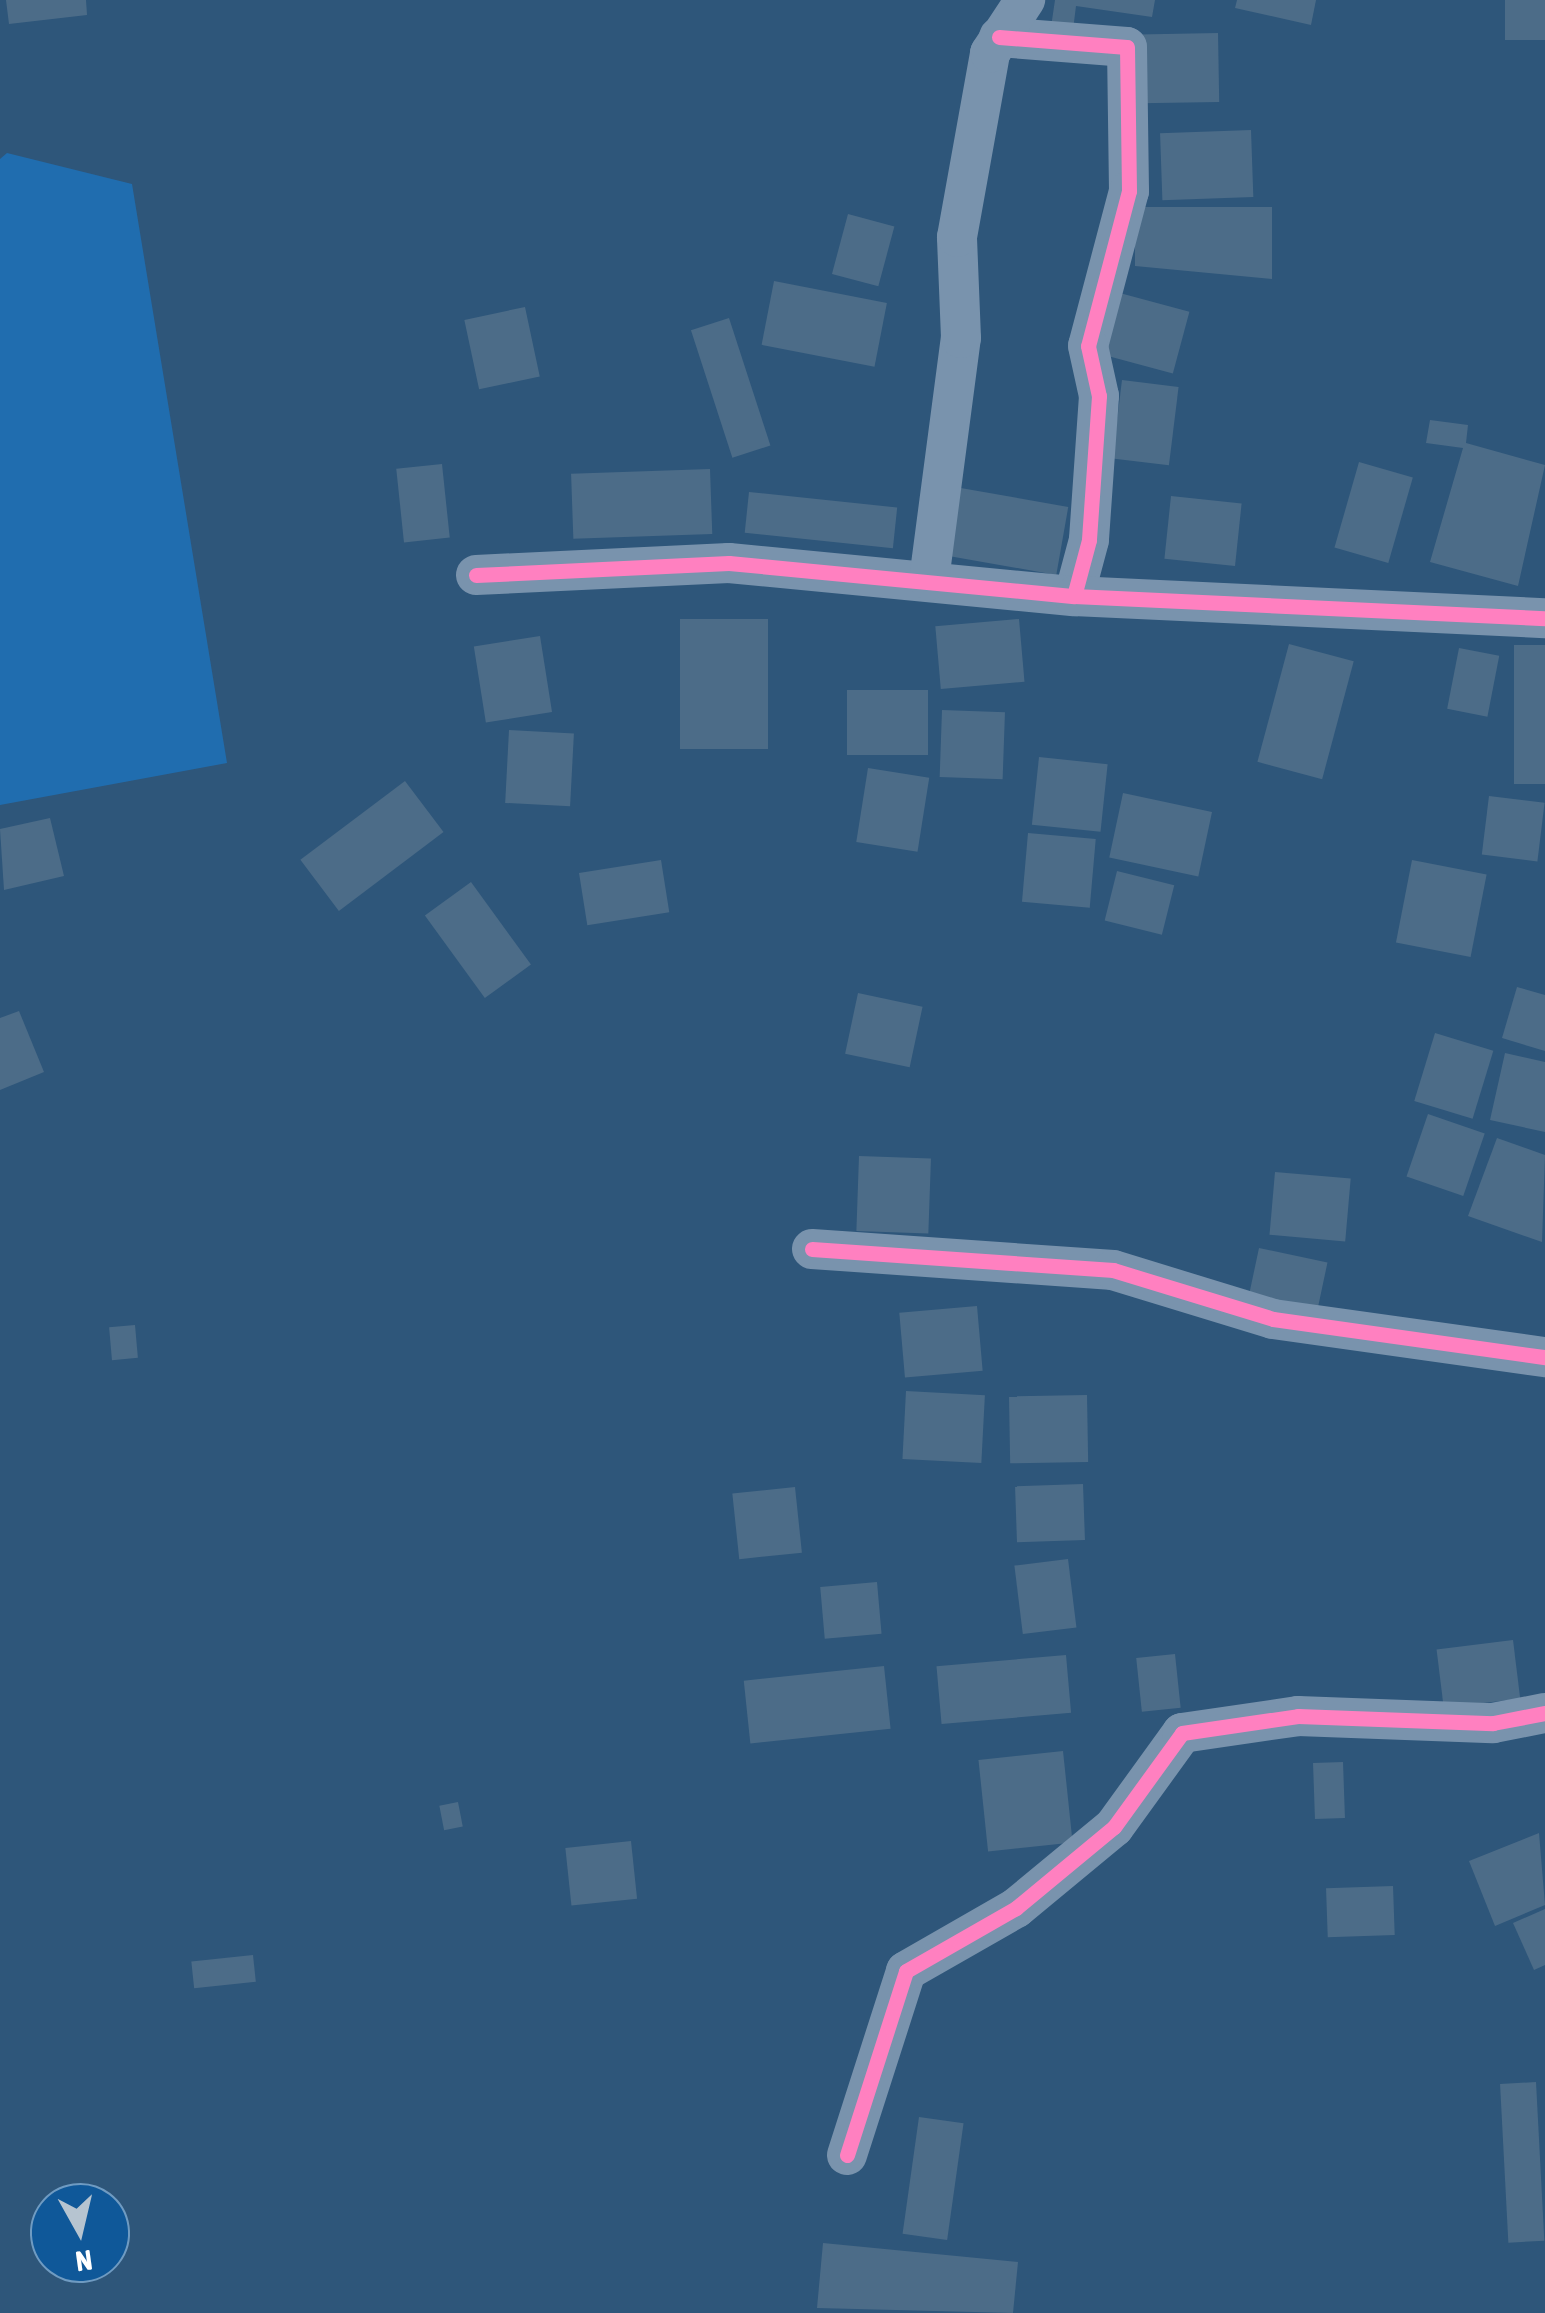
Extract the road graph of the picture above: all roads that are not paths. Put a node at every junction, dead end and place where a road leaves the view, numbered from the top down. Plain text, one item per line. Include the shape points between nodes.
1 (1024, 0) edge
2 (1000, 36) junction
3 (476, 575) dead end
4 (929, 580) junction
5 (1074, 596) junction
6 (1545, 618) edge
7 (812, 1248) dead end
8 (1545, 1357) edge
9 (1545, 1714) edge
10 (847, 2154) dead end

1 - 2 street
2 - 4 street via 957,237 961,338
2 - 5 street via 1128,46 1129,191 1088,346 1099,396 1088,540
3 - 4 street via 728,564
4 - 5 street
5 - 6 street
7 - 8 street via 1113,1270 1273,1319
9 - 10 street via 1493,1723 1298,1716 1182,1733 1114,1827 1016,1908 906,1971

